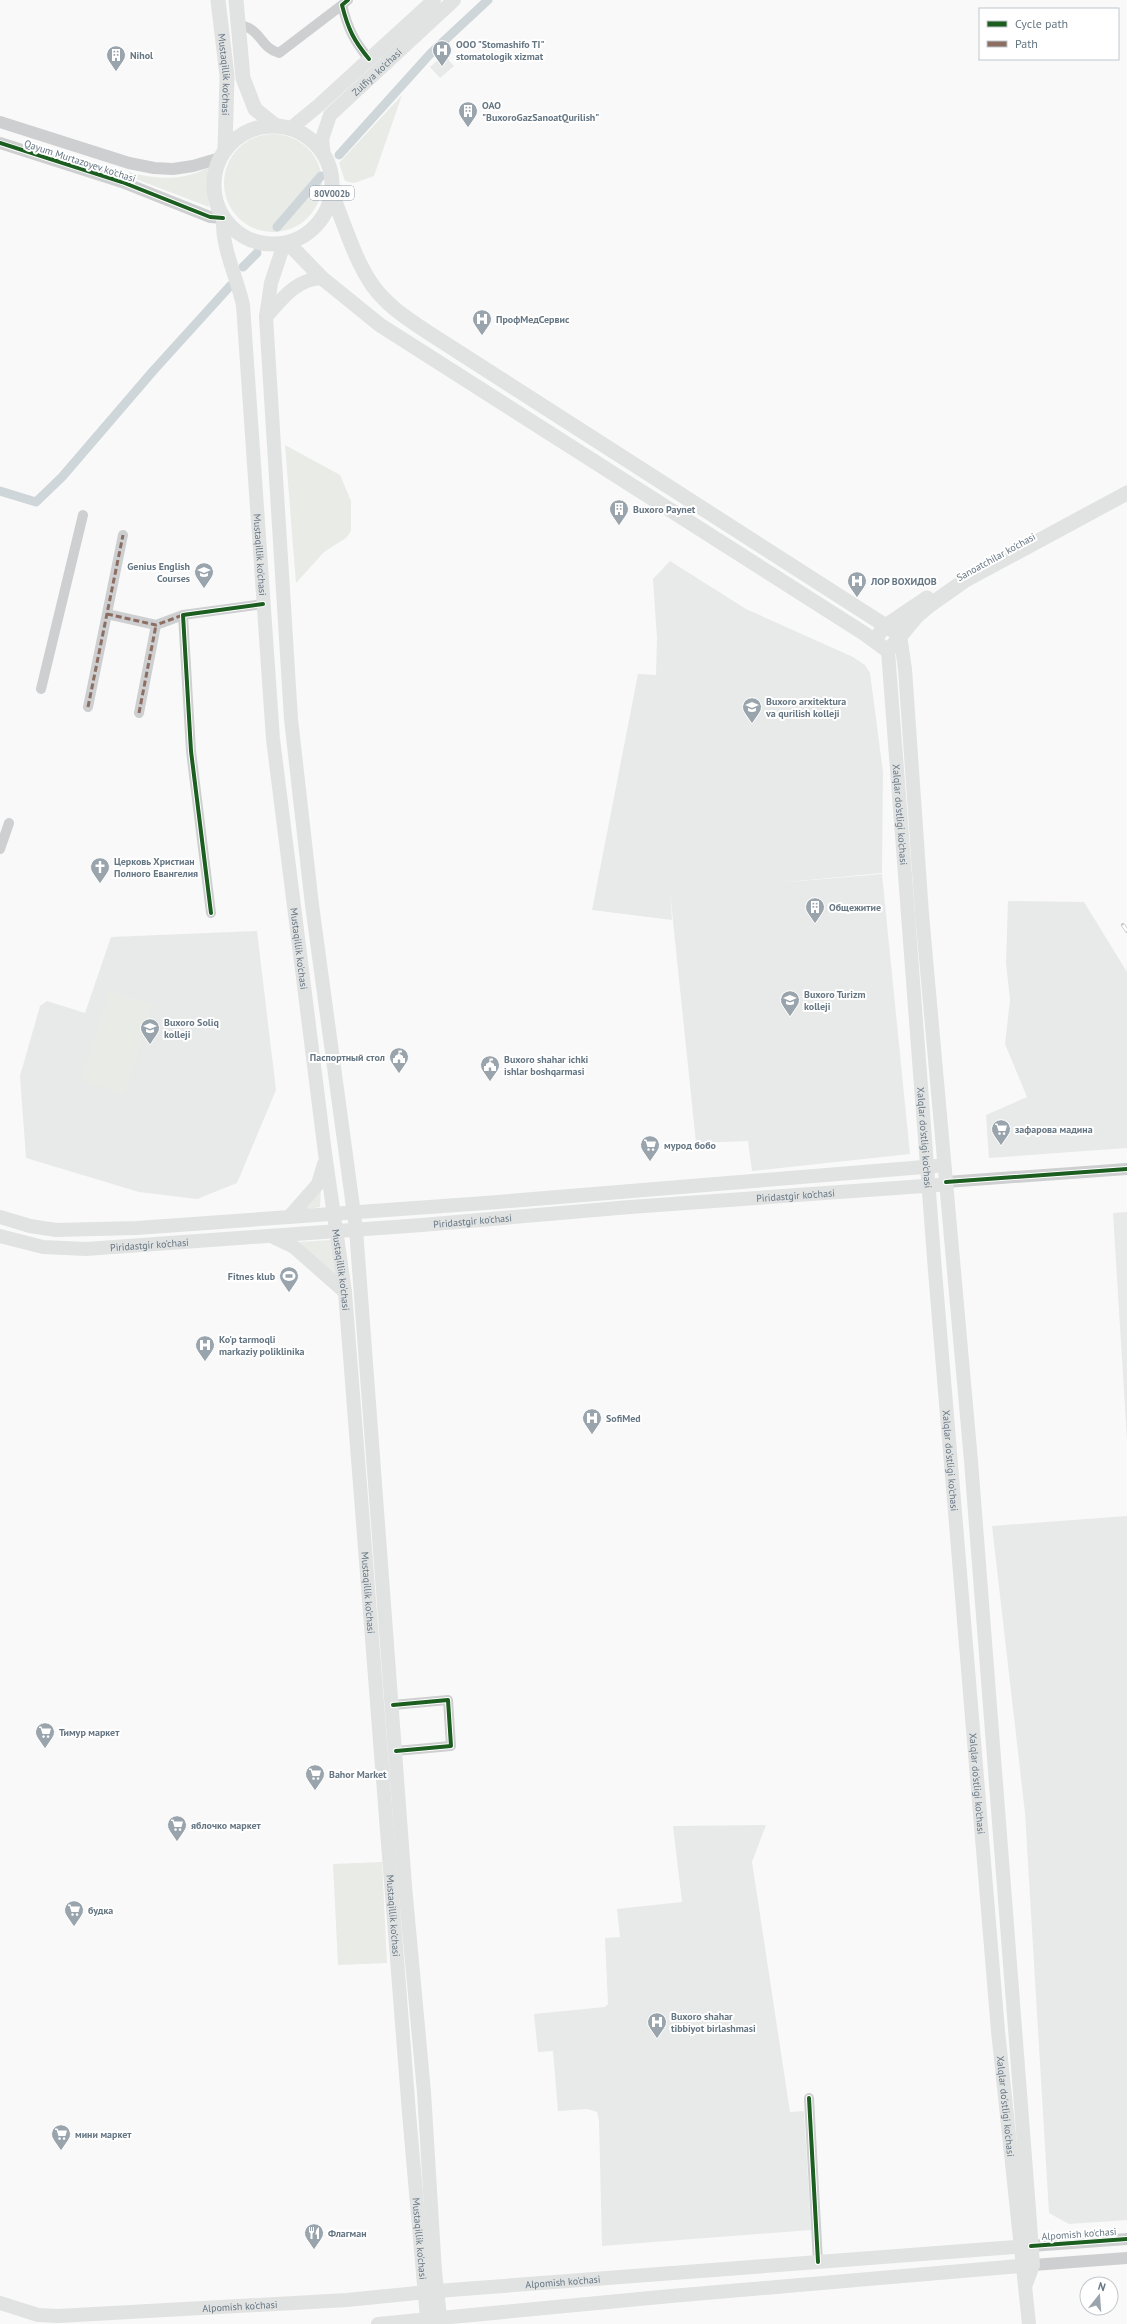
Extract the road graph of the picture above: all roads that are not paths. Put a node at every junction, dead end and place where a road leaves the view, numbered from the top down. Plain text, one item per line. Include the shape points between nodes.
1 (218, 0) edge
2 (236, 0) edge
3 (434, 0) edge
4 (454, 0) edge
5 (345, 3) edge
6 (238, 25) junction
7 (370, 59) junction
8 (0, 122) edge
9 (283, 127) junction
10 (0, 142) edge
11 (222, 153) junction
12 (324, 156) junction
13 (332, 194) junction
14 (223, 219) junction
15 (286, 244) junction
16 (322, 278) junction
17 (266, 316) junction
18 (510, 385) junction
19 (499, 400) junction
20 (1127, 483) edge
21 (1127, 493) edge
22 (83, 515) dead end
23 (123, 535) dead end
24 (263, 610) junction
25 (107, 614) junction
26 (183, 615) junction
27 (284, 615) junction
28 (156, 625) junction
29 (884, 626) junction
30 (900, 635) junction
31 (875, 642) junction
32 (888, 651) junction
33 (41, 689) dead end
34 (88, 707) dead end
35 (139, 712) dead end
36 (9, 823) dead end
37 (0, 849) edge
38 (308, 863) junction
39 (288, 864) junction
40 (211, 913) dead end
41 (325, 1153) junction
42 (944, 1164) junction
43 (928, 1167) junction
44 (1127, 1169) edge
45 (946, 1183) junction
46 (930, 1185) junction
47 (628, 1191) junction
48 (630, 1207) junction
49 (354, 1212) junction
50 (335, 1213) junction
51 (0, 1217) edge
52 (289, 1217) junction
53 (337, 1230) junction
54 (356, 1230) junction
55 (0, 1236) edge
56 (270, 1236) junction
57 (345, 1292) junction
58 (361, 1402) junction
59 (376, 1602) junction
60 (393, 1705) junction
61 (396, 1751) junction
62 (391, 1873) junction
63 (405, 1873) junction
64 (809, 2098) dead end
65 (425, 2112) junction
66 (409, 2113) junction
67 (1127, 2239) edge
68 (1026, 2246) junction
69 (1127, 2258) edge
70 (818, 2262) junction
71 (1027, 2266) junction
72 (430, 2292) junction
73 (0, 2303) edge
74 (434, 2321) edge
75 (378, 2324) edge
76 (1029, 2324) edge

1 - 11 main road, Mustaqillik ko'chasi via 227,76
2 - 6 main road, Mustaqillik ko'chasi / 80V002b
3 - 7 main road, Zulfiya ko'chasi
4 - 12 main road, Zulfiya ko'chasi via 330,115 322,139
5 - 6 street via 279,53 266,46 256,32
5 - 7 street via 354,42
6 - 9 main road, Mustaqillik ko'chasi / 80V002b via 243,78 255,109
7 - 9 main road, Zulfiya ko'chasi
8 - 11 street, Qayum Murtazoyev ko'chasi via 129,163 154,168 193,166
9 - 11 main road via 258,128 246,133
9 - 12 main road, 80V002b via 304,135
10 - 14 street, Qayum Murtazoyev ko'chasi via 122,182 210,217
11 - 14 main road via 214,178 214,197
12 - 13 main road, 80V002b via 332,174
13 - 15 main road, 80V002b via 326,213 312,230
13 - 18 main road via 362,266 373,286 392,307
14 - 15 main road, 80V002b via 252,240 265,244
14 - 24 main road, Mustaqillik ko'chasi via 223,236 239,286 242,305
15 - 16 main road
15 - 17 main road, Mustaqillik ko'chasi via 271,284
16 - 17 main road via 312,278 295,287
16 - 19 main road via 380,324
17 - 27 main road, Mustaqillik ko'chasi
18 - 19 main road
18 - 29 main road
19 - 31 main road
20 - 29 main road, Sanoatchilar ko'chasi via 965,573
21 - 30 main road, Sanoatchilar ko'chasi via 964,581 930,605
22 - 33 street
23 - 25 street
24 - 26 street
24 - 27 main road
24 - 39 main road, Mustaqillik ko'chasi via 273,739
25 - 28 street
25 - 34 street
26 - 28 street
26 - 40 street via 191,751
27 - 38 main road, Mustaqillik ko'chasi via 291,719
28 - 35 street
29 - 30 main road
29 - 31 main road, Sanoatchilar ko'chasi
30 - 32 main road, Sanoatchilar ko'chasi
30 - 42 main road, Xalqlar do'stligi ko'chasi via 905,669 922,914
31 - 32 main road
32 - 43 main road, Xalqlar do'stligi ko'chasi
36 - 37 street
38 - 39 main road
38 - 49 main road, Mustaqillik ko'chasi
39 - 41 main road, Mustaqillik ko'chasi
41 - 50 main road, Mustaqillik ko'chasi
41 - 52 main road via 318,1184
42 - 43 main road, Piridastgir ko'chasi
42 - 45 main road, Xalqlar do'stligi ko'chasi
43 - 46 main road, Xalqlar do'stligi ko'chasi
43 - 47 main road, Piridastgir ko'chasi
44 - 45 street
45 - 46 main road, Piridastgir ko'chasi
45 - 68 main road, Xalqlar do'stligi ko'chasi via 972,1470
46 - 48 main road, Piridastgir ko'chasi
46 - 68 main road, Xalqlar do'stligi ko'chasi via 997,2023 1018,2209
47 - 48 main road
47 - 49 main road, Piridastgir ko'chasi
48 - 54 main road, Piridastgir ko'chasi
49 - 50 main road, Piridastgir ko'chasi
49 - 54 main road, Mustaqillik ko'chasi
50 - 52 main road, Piridastgir ko'chasi
50 - 53 main road, Mustaqillik ko'chasi
51 - 52 main road, Piridastgir ko'chasi via 30,1226 87,1231
53 - 54 main road, Piridastgir ko'chasi
53 - 56 main road, Piridastgir ko'chasi
53 - 57 main road, Mustaqillik ko'chasi
54 - 58 main road, Mustaqillik ko'chasi
55 - 56 main road, Piridastgir ko'chasi via 43,1247 86,1249
56 - 57 main road via 294,1247
57 - 58 main road, Mustaqillik ko'chasi
58 - 59 main road, Mustaqillik ko'chasi
59 - 60 main road, Mustaqillik ko'chasi
59 - 62 main road, Mustaqillik ko'chasi
60 - 61 main road, Mustaqillik ko'chasi
60 - 61 street via 448,1700 451,1746
61 - 63 main road, Mustaqillik ko'chasi
62 - 63 main road
62 - 66 main road, Mustaqillik ko'chasi
63 - 65 main road, Mustaqillik ko'chasi
64 - 70 street
65 - 66 main road
65 - 72 main road, Mustaqillik ko'chasi
66 - 72 main road, Mustaqillik ko'chasi
67 - 68 street, Alpomish ko'chasi
68 - 70 main road, Alpomish ko'chasi
68 - 71 main road, Xalqlar do'stligi ko'chasi
69 - 71 street
70 - 72 main road, Alpomish ko'chasi
71 - 74 main road
71 - 76 main road, Xalqlar do'stligi ko'chasi
72 - 73 main road, Alpomish ko'chasi via 347,2300 58,2316 38,2315
72 - 74 main road, Mustaqillik ko'chasi
74 - 75 main road

